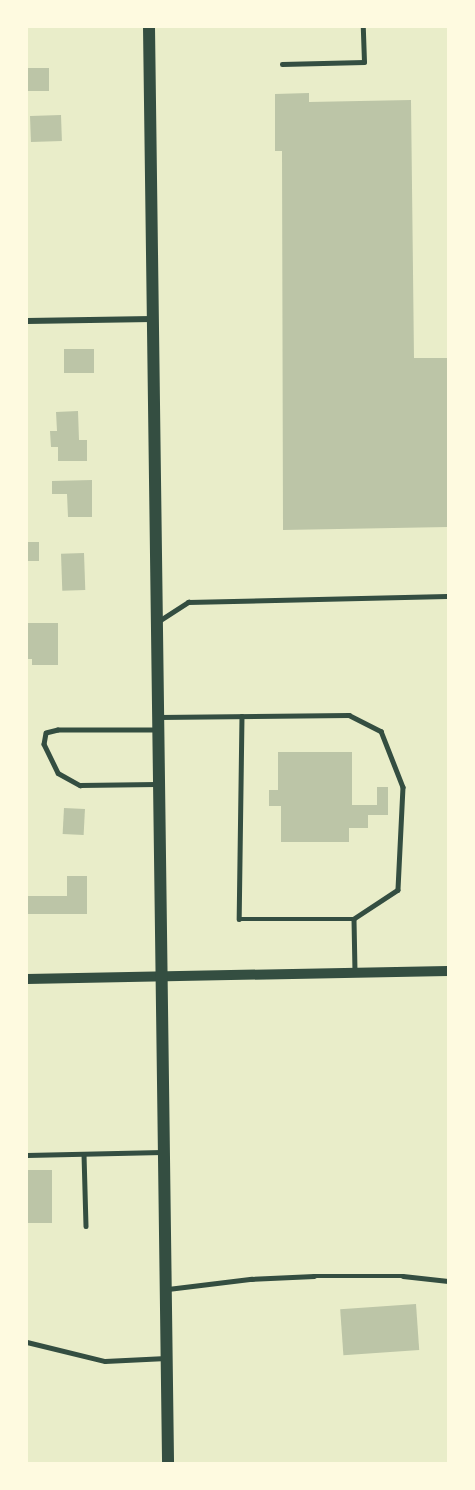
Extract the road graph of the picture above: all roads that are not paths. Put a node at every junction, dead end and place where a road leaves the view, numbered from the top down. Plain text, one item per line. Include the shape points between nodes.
1 (149, 27) edge
2 (363, 27) edge
3 (282, 64) dead end
4 (153, 319) junction
5 (27, 321) edge
6 (447, 596) edge
7 (157, 623) junction
8 (242, 716) junction
9 (158, 724) junction
10 (159, 784) junction
11 (354, 919) junction
12 (448, 971) edge
13 (355, 973) junction
14 (162, 978) junction
15 (27, 979) edge
16 (164, 1152) junction
17 (84, 1154) junction
18 (27, 1155) edge
19 (86, 1226) dead end
20 (448, 1281) edge
21 (165, 1290) junction
22 (27, 1342) edge
23 (166, 1358) junction
24 (168, 1463) edge

1 - 4 main road
2 - 3 lane via 364,62
4 - 5 street
4 - 7 main road
6 - 7 lane via 188,602
7 - 9 main road
8 - 9 lane
8 - 11 lane via 239,919
8 - 11 lane via 349,715 381,731 403,787 398,890
9 - 10 main road
9 - 10 lane via 58,730 46,733 44,744 58,773 80,785
10 - 14 main road
11 - 13 lane
12 - 13 street
13 - 14 street
14 - 15 street
14 - 16 main road
16 - 17 lane
16 - 21 main road
17 - 18 lane
17 - 19 lane
20 - 21 lane via 403,1276 314,1276
21 - 23 main road
22 - 23 lane via 105,1361
23 - 24 main road

